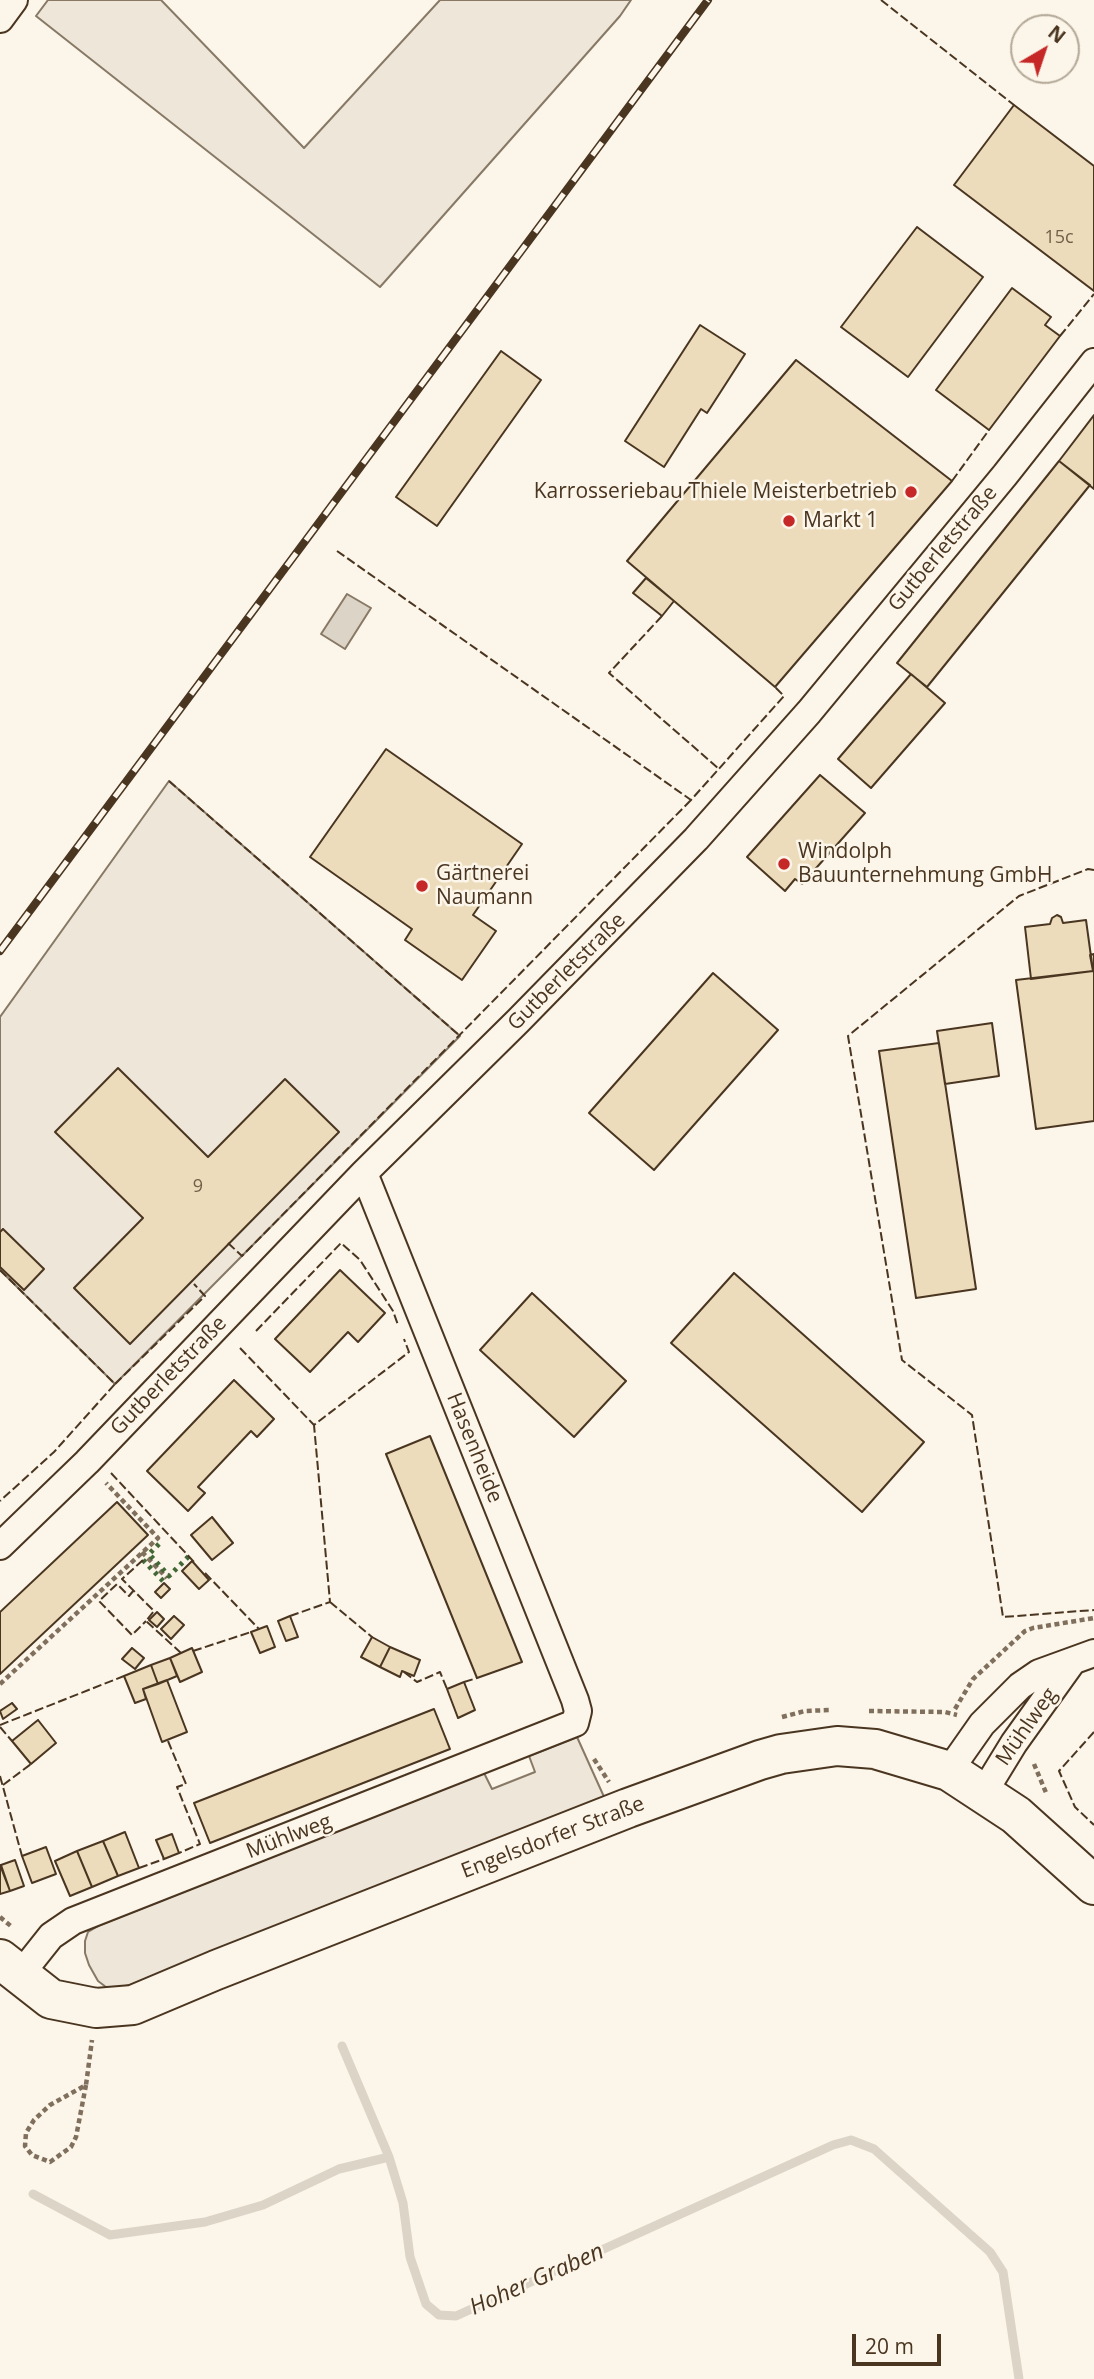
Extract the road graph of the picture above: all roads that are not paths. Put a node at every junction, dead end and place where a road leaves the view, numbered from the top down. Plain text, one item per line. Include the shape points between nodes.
1 (14, 0) edge
2 (0, 19) edge
3 (1094, 362) edge
4 (364, 1173) junction
5 (0, 1546) edge
6 (1083, 1658) edge
7 (575, 1723) joint
8 (949, 1771) junction
9 (984, 1791) junction
10 (1094, 1885) edge
11 (10, 1967) edge

1 - 2 street
3 - 4 street, Gutberletstraße via 827,690 723,809 632,907
4 - 5 street, Gutberletstraße via 87,1462
4 - 7 street, Hasenheide via 575,1700
6 - 8 street, Mühlweg via 1039,1673 1020,1686 982,1724
6 - 9 street, Mühlweg via 1014,1743
7 - 11 street, Mühlweg via 73,1921
8 - 9 main road, Engelsdorfer Straße
8 - 11 main road, Engelsdorfer Straße via 875,1749 837,1746 781,1754 602,1818 133,2005 96,2008 51,1999
9 - 10 main road, Engelsdorfer Straße

